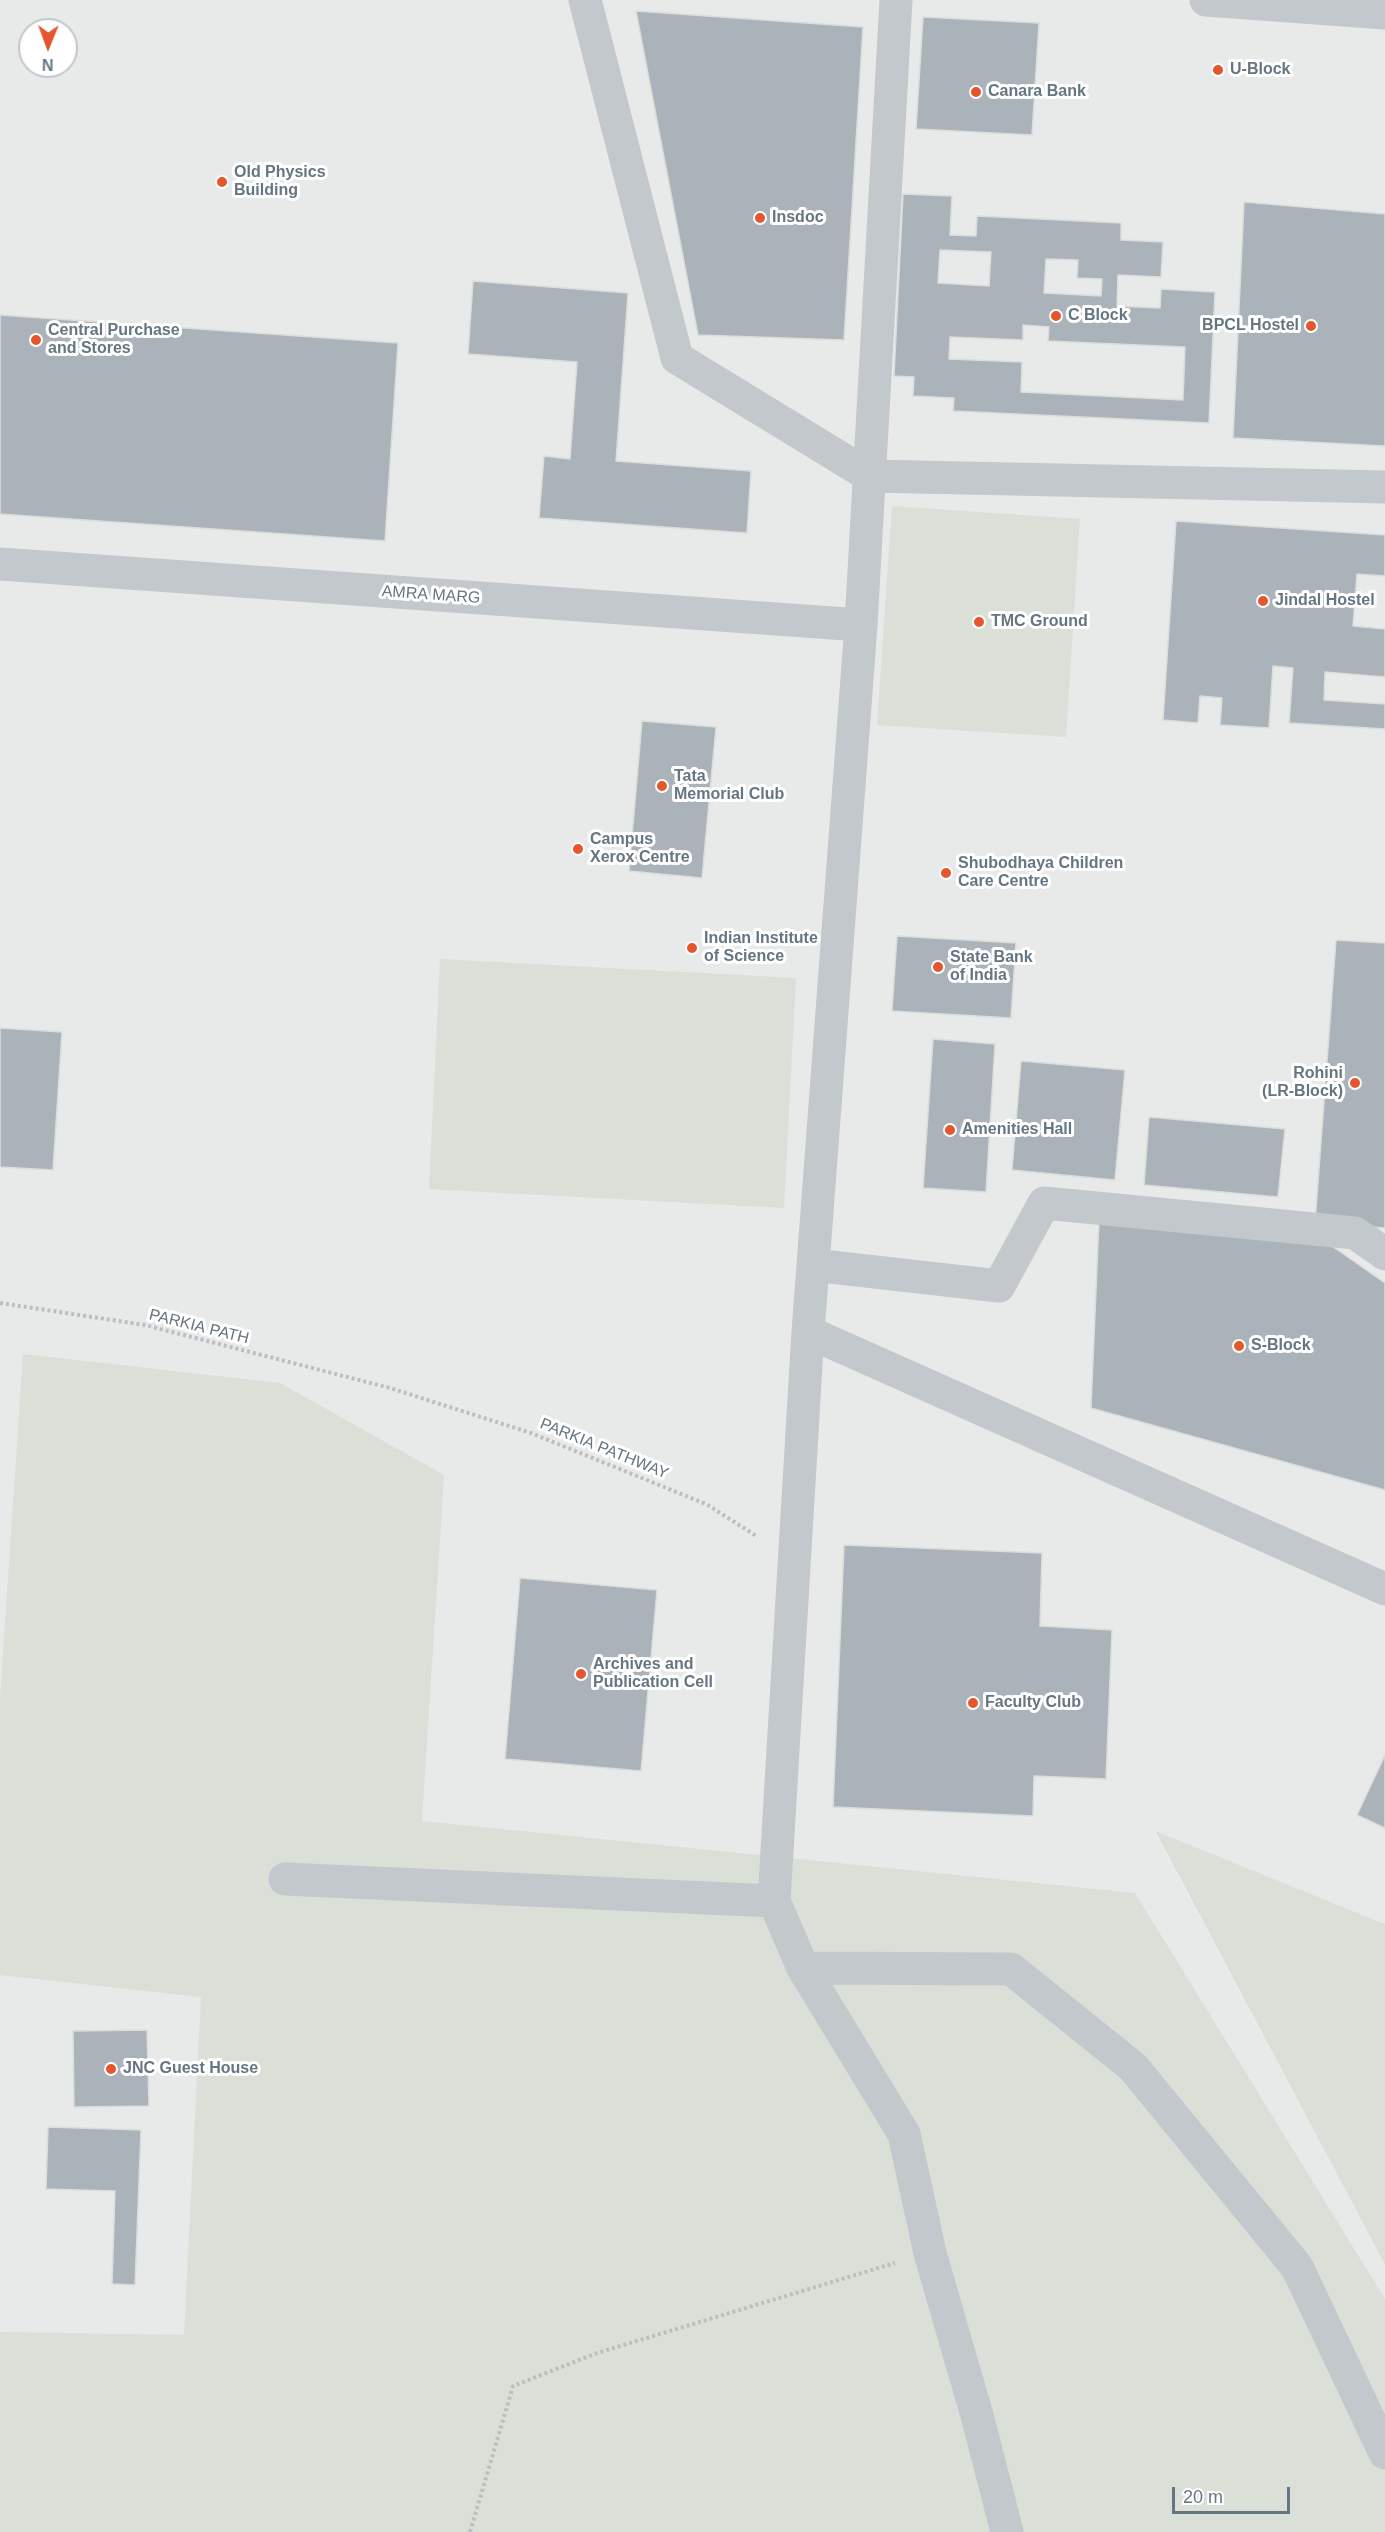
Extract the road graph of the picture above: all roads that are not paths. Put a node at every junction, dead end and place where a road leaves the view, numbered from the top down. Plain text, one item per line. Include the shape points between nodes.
1 (585, 0) edge
2 (896, 0) edge
3 (1206, 0) edge
4 (1385, 13) edge
5 (870, 476) junction
6 (1385, 487) edge
7 (0, 564) edge
8 (861, 626) junction
9 (1385, 1254) edge
10 (813, 1265) junction
11 (808, 1332) junction
12 (1385, 1588) edge
13 (285, 1879) dead end
14 (774, 1901) junction
15 (803, 1968) junction
16 (1385, 2453) edge
17 (1007, 2532) edge

1 - 5 lane via 677,358
2 - 5 lane
3 - 4 lane
5 - 6 lane
5 - 8 lane
7 - 8 lane, AMRA MARG
8 - 10 lane
9 - 10 lane via 1356,1233 1044,1203 999,1286
10 - 11 lane
11 - 12 lane
11 - 14 lane
13 - 14 lane
14 - 15 lane
15 - 16 lane via 1011,1969 1133,2067 1297,2267
15 - 17 lane via 904,2134 930,2253

